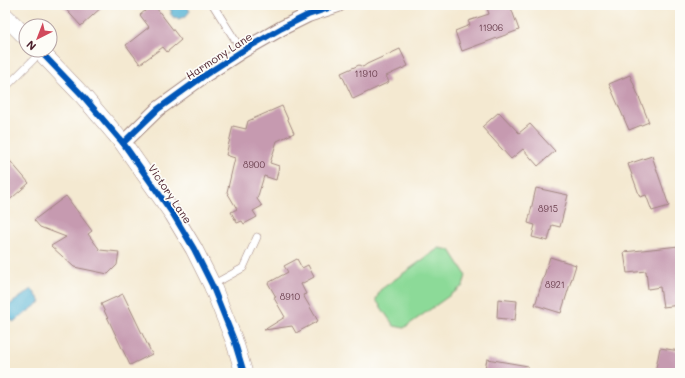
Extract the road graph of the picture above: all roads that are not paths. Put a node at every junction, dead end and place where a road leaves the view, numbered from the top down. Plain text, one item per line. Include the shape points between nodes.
1 (213, 5) edge
2 (338, 5) edge
3 (5, 16) edge
4 (18, 29) edge
5 (242, 51) junction
6 (33, 58) edge
7 (47, 58) edge
8 (5, 88) edge
9 (123, 143) junction
10 (257, 237) dead end
11 (212, 285) junction
12 (244, 373) edge

1 - 5 lane
2 - 5 street, Harmony Lane via 308,15
3 - 4 street
5 - 9 street, Harmony Lane via 158,109
6 - 8 lane
7 - 9 street, Victory Lane
9 - 11 street, Victory Lane via 194,249
10 - 11 lane via 243,268
11 - 12 street, Victory Lane

